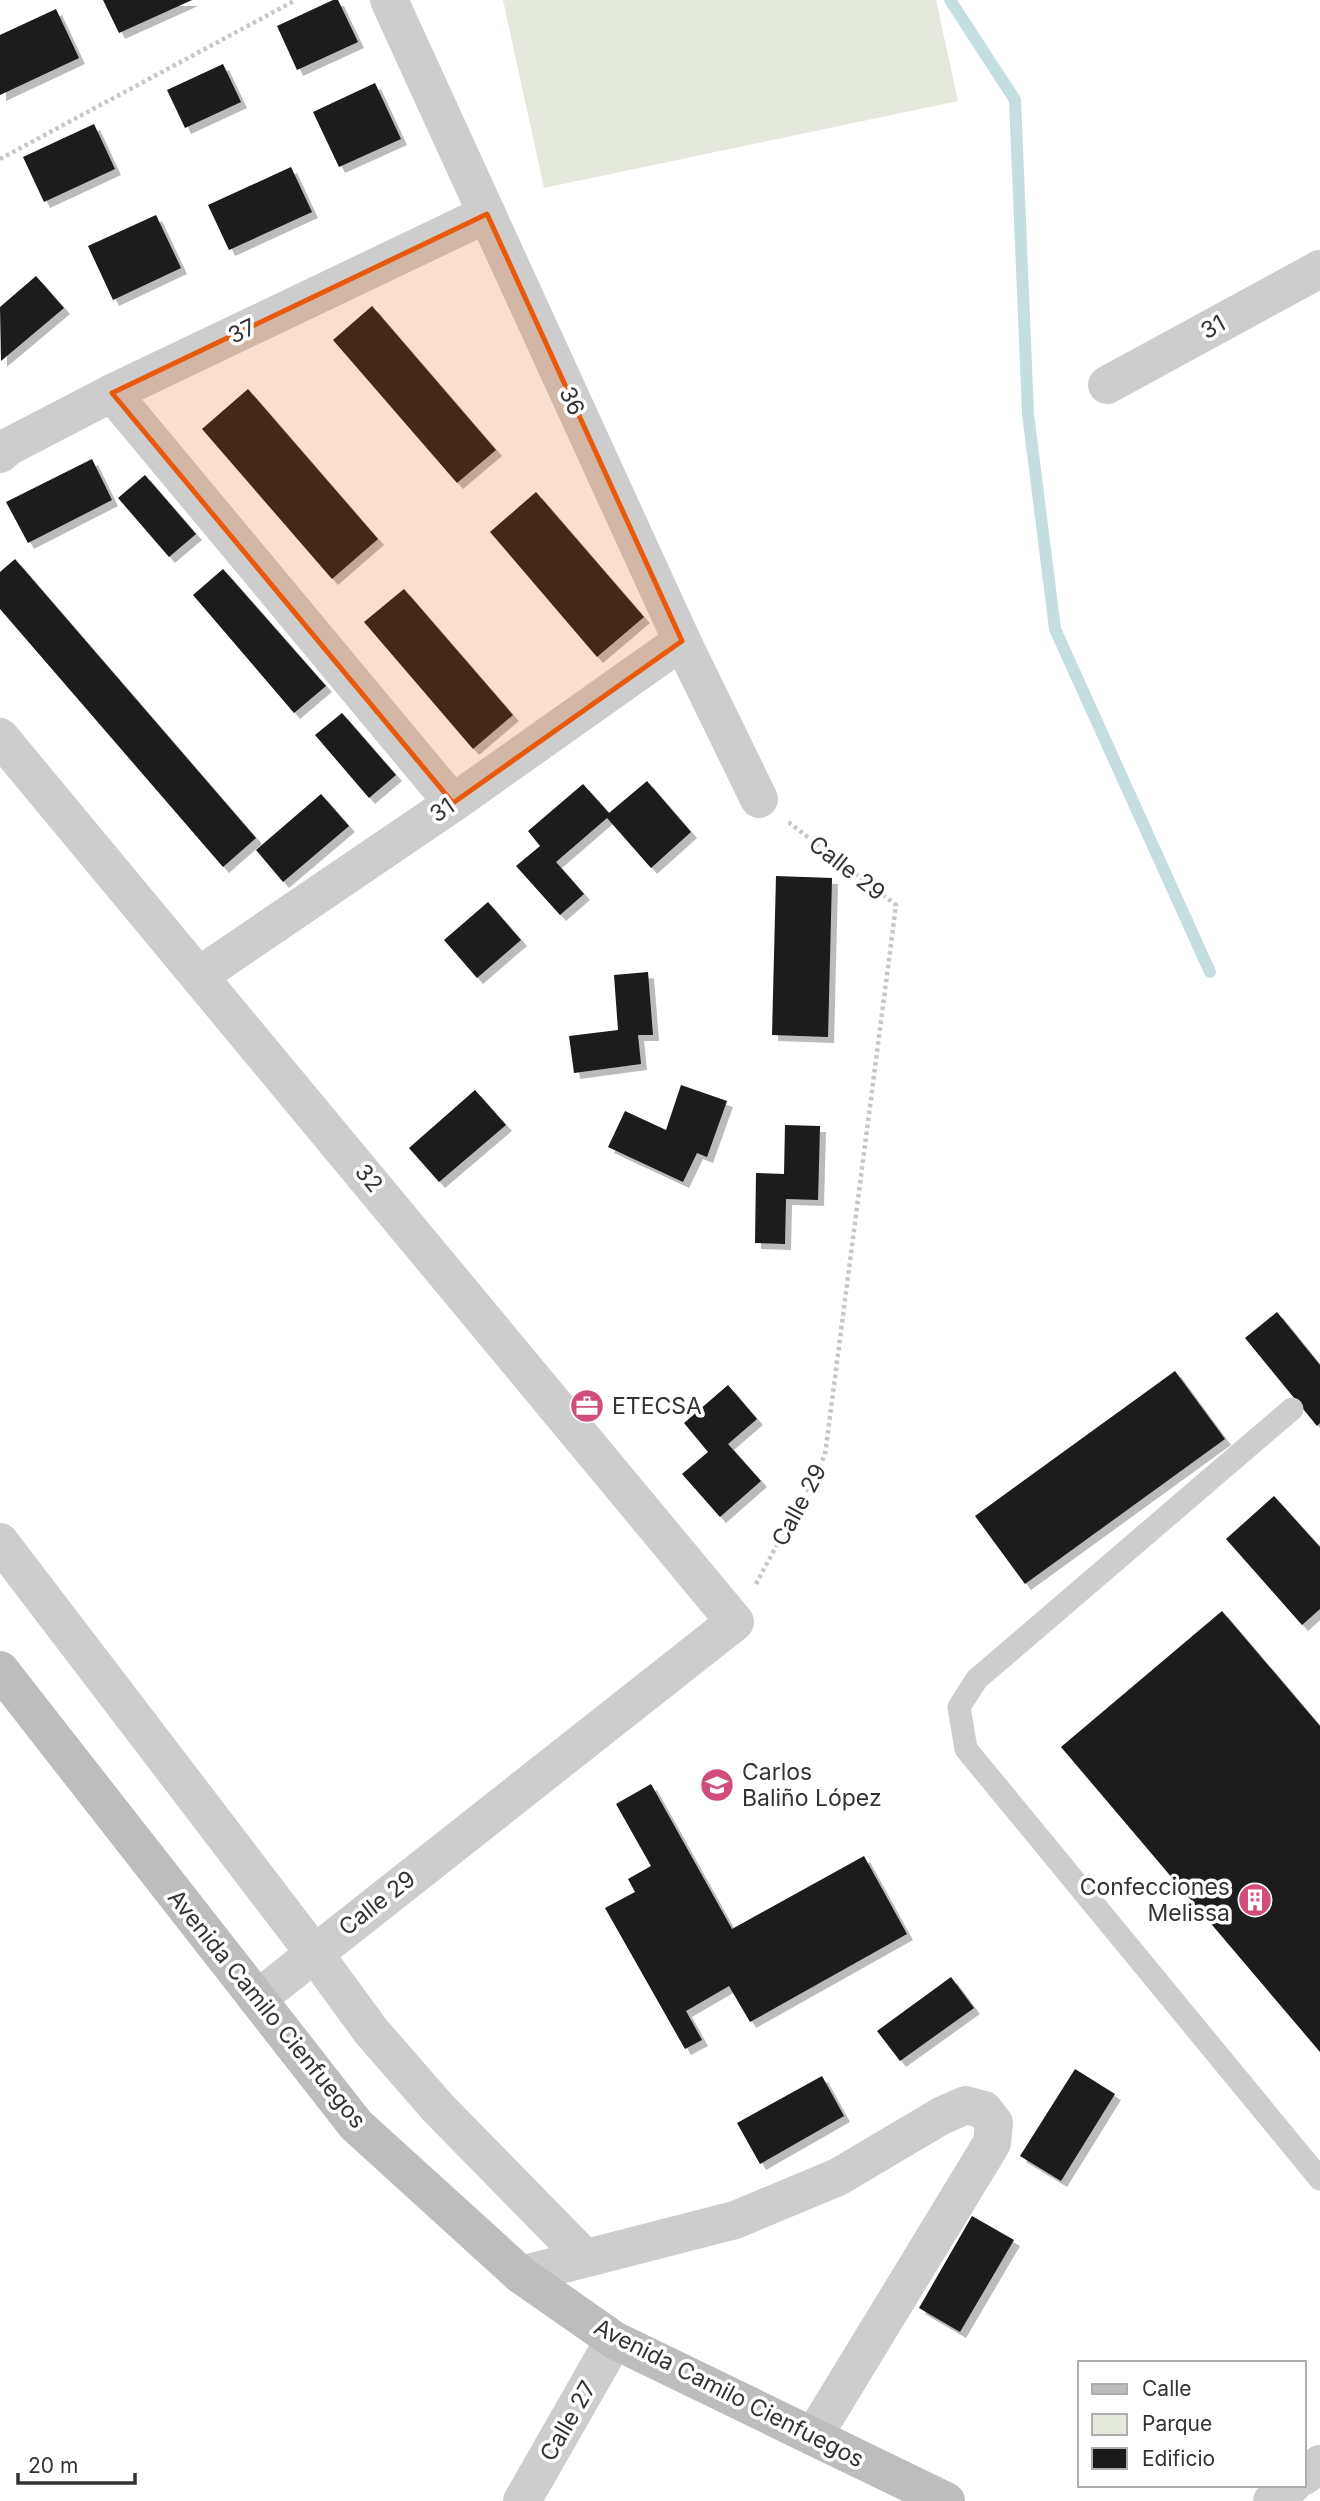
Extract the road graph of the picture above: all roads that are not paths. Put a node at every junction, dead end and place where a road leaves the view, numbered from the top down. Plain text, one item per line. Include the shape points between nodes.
1 (389, 0) edge
2 (487, 214) junction
3 (1320, 269) edge
4 (1107, 385) dead end
5 (111, 393) junction
6 (3, 446) edge
7 (682, 641) junction
8 (0, 737) edge
9 (759, 799) road end
10 (453, 803) junction
11 (200, 975) junction
12 (1292, 1409) dead end
13 (0, 1542) edge
14 (735, 1622) joint
15 (0, 1670) edge
16 (314, 1953) junction
17 (257, 1999) junction
18 (1320, 2179) edge
19 (584, 2259) junction
20 (521, 2275) junction
21 (614, 2340) junction
22 (813, 2437) junction
23 (1290, 2487) edge
24 (522, 2501) edge
25 (946, 2501) edge
26 (1272, 2501) edge

1 - 2 street, 36
2 - 5 street, 37
2 - 7 street, 36
3 - 4 street, 31
5 - 6 street, 37
5 - 10 street
7 - 9 street, 36
7 - 10 street, 31
8 - 11 street, 32
10 - 11 street, 31
11 - 14 street, 32
12 - 18 lane via 977,1679 960,1707 967,1749
13 - 16 street
14 - 16 street, Calle 29
15 - 17 main road, Avenida Camilo Cienfuegos
16 - 17 street, Calle 29
16 - 19 street via 371,2031 429,2098
17 - 20 main road, Avenida Camilo Cienfuegos via 356,2125
19 - 20 street
19 - 22 street via 735,2220 838,2177 941,2116 967,2105 984,2109 994,2123 992,2143
20 - 21 main road, Avenida Camilo Cienfuegos
21 - 22 main road, Avenida Camilo Cienfuegos
21 - 24 street, Calle 27
22 - 25 main road, Avenida Camilo Cienfuegos
23 - 26 street

